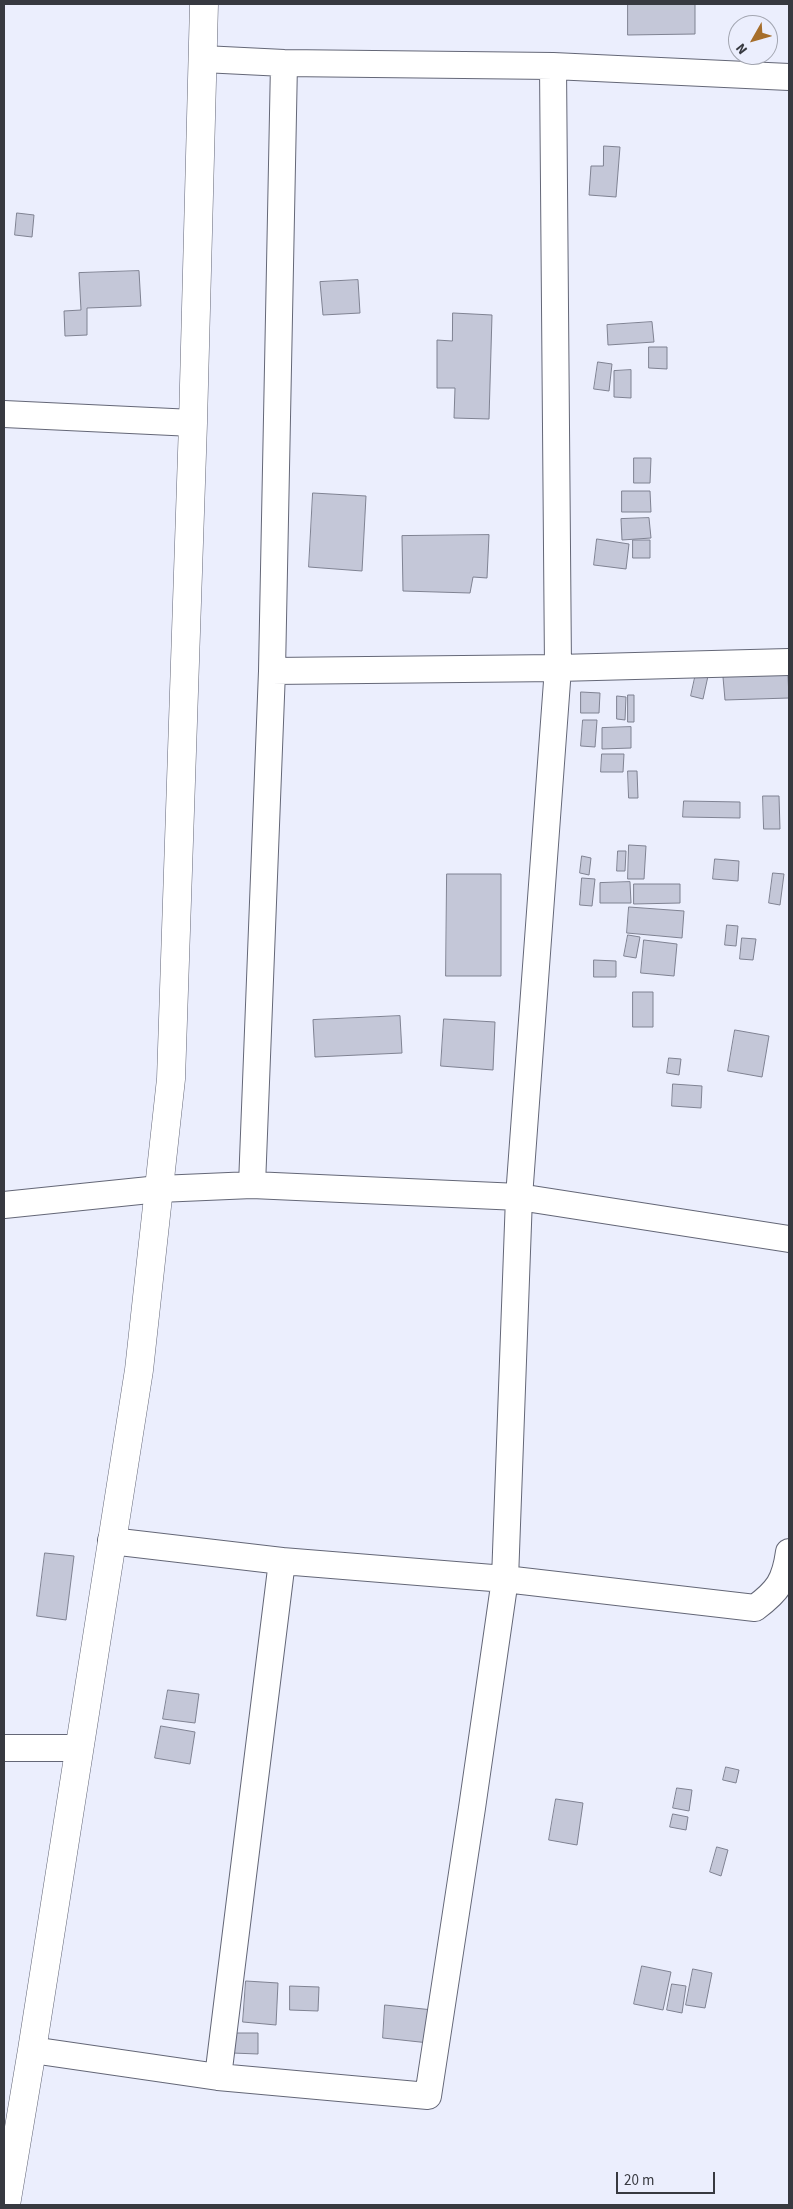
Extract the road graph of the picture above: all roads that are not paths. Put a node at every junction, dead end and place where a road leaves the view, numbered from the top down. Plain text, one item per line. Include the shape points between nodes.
1 (204, 4) edge
2 (203, 59) junction
3 (284, 63) junction
4 (553, 66) junction
5 (789, 77) edge
6 (4, 414) edge
7 (193, 423) junction
8 (789, 662) edge
9 (558, 668) junction
10 (272, 671) junction
11 (252, 1184) junction
12 (159, 1189) junction
13 (519, 1197) junction
14 (4, 1204) edge
15 (789, 1239) edge
16 (111, 1541) junction
17 (789, 1552) edge
18 (282, 1561) junction
19 (505, 1579) junction
20 (4, 1748) edge
21 (79, 1748) junction
22 (32, 2050) junction
23 (218, 2077) junction
24 (6, 2205) edge

1 - 2 main road
2 - 3 street
2 - 7 main road
3 - 4 street
3 - 10 street
4 - 5 street
4 - 9 street
6 - 7 street
7 - 12 main road via 171,1079
8 - 9 street
9 - 10 street
9 - 13 street
10 - 11 street
11 - 12 street
11 - 13 street
12 - 14 street
12 - 16 main road via 139,1370
13 - 15 street
13 - 19 street
16 - 18 street
16 - 21 main road
17 - 19 street via 787,1571 774,1594 755,1608
18 - 19 street
18 - 23 street
19 - 23 street via 428,2096
20 - 21 street
21 - 22 main road
22 - 23 street
22 - 24 main road

